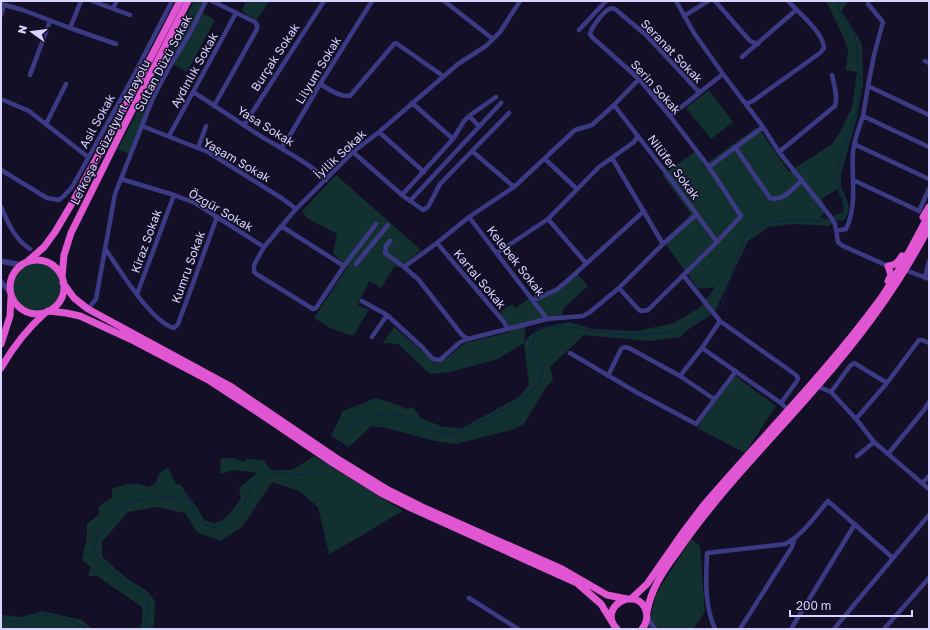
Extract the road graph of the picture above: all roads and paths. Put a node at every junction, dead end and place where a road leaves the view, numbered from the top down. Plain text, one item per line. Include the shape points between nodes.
1 (81, 1) edge
2 (92, 1) edge
3 (117, 1) edge
4 (172, 1) edge
5 (180, 1) edge
6 (188, 1) edge
7 (206, 1) edge
8 (212, 1) edge
9 (324, 1) edge
10 (372, 1) edge
11 (444, 1) edge
12 (520, 1) edge
13 (606, 1) edge
14 (676, 1) edge
15 (708, 1) edge
16 (715, 1) edge
17 (788, 1) edge
18 (451, 3) edge
19 (3, 4) edge
20 (868, 4) dead end
21 (113, 8) junction
22 (613, 8) joint
23 (796, 10) junction
24 (236, 13) junction
25 (1, 15) edge
26 (130, 15) dead end
27 (684, 16) junction
28 (50, 21) junction
29 (70, 28) junction
30 (579, 30) dead end
31 (493, 39) junction
32 (116, 44) dead end
33 (758, 44) junction
34 (742, 57) dead end
35 (723, 74) junction
36 (30, 75) dead end
37 (832, 75) dead end
38 (443, 76) junction
39 (638, 79) junction
40 (66, 84) dead end
41 (320, 84) junction
42 (868, 86) junction
43 (193, 92) junction
44 (699, 92) junction
45 (496, 97) dead end
46 (1, 99) edge
47 (412, 103) junction
48 (500, 103) dead end
49 (746, 104) junction
50 (614, 105) junction
51 (214, 106) junction
52 (509, 113) dead end
53 (929, 115) edge
54 (469, 116) junction
55 (670, 116) junction
56 (863, 116) junction
57 (46, 124) junction
58 (244, 125) junction
59 (142, 126) junction
60 (206, 126) dead end
61 (479, 126) junction
62 (763, 127) junction
63 (379, 132) junction
64 (169, 136) junction
65 (638, 136) junction
66 (453, 139) junction
67 (854, 144) junction
68 (736, 147) junction
69 (929, 147) edge
70 (198, 148) junction
71 (281, 148) junction
72 (472, 151) junction
73 (353, 152) junction
74 (779, 152) junction
75 (88, 157) junction
76 (612, 158) junction
77 (545, 159) junction
78 (709, 167) junction
79 (1, 170) edge
80 (424, 172) junction
81 (121, 179) junction
82 (929, 179) edge
83 (326, 180) junction
84 (802, 180) junction
85 (853, 180) junction
86 (514, 187) junction
87 (577, 189) junction
88 (929, 189) edge
89 (174, 195) junction
90 (402, 195) junction
91 (410, 201) junction
92 (929, 206) edge
93 (1, 207) edge
94 (296, 209) junction
95 (644, 211) junction
96 (697, 214) junction
97 (929, 214) edge
98 (217, 217) junction
99 (469, 217) junction
100 (548, 219) junction
101 (376, 224) dead end
102 (388, 225) dead end
103 (281, 226) junction
104 (929, 227) edge
105 (836, 231) junction
106 (390, 242) dead end
107 (717, 242) junction
108 (437, 243) junction
109 (662, 244) junction
110 (264, 247) junction
111 (30, 249) dead end
112 (106, 250) junction
113 (497, 253) junction
114 (1, 261) edge
115 (929, 261) edge
116 (25, 263) junction
117 (586, 263) junction
118 (356, 264) dead end
119 (344, 266) junction
120 (888, 266) junction
121 (404, 267) junction
122 (905, 270) junction
123 (682, 275) junction
124 (927, 279) edge
125 (63, 280) junction
126 (1, 282) edge
127 (619, 288) junction
128 (11, 294) junction
129 (137, 294) junction
130 (534, 300) junction
131 (362, 302) dead end
132 (88, 309) junction
133 (47, 312) junction
134 (387, 316) junction
135 (547, 319) junction
136 (719, 320) junction
137 (507, 328) junction
138 (372, 337) dead end
139 (468, 339) junction
140 (929, 343) edge
141 (1, 344) edge
142 (702, 348) junction
143 (570, 353) dead end
144 (832, 362) junction
145 (1, 368) edge
146 (736, 371) junction
147 (608, 376) junction
148 (680, 376) junction
149 (887, 384) junction
150 (818, 386) junction
151 (831, 392) junction
152 (714, 399) junction
153 (929, 402) edge
154 (781, 403) junction
155 (788, 410) junction
156 (856, 419) junction
157 (874, 442) junction
158 (322, 453) junction
159 (888, 454) junction
160 (857, 456) dead end
161 (334, 461) junction
162 (929, 476) edge
163 (922, 483) junction
164 (929, 489) edge
165 (929, 515) edge
166 (855, 524) junction
167 (794, 540) junction
168 (893, 558) junction
169 (929, 578) edge
170 (469, 598) dead end
171 (629, 599) junction
172 (647, 615) junction
173 (612, 622) junction
174 (518, 629) edge
175 (617, 629) edge
176 (642, 629) edge
177 (655, 629) edge
178 (715, 629) edge
179 (740, 629) edge
180 (791, 629) edge
181 (834, 629) edge
182 (884, 629) edge

1 - 29 street
2 - 21 street
3 - 21 street
4 - 75 street, Asil Sokak
5 - 116 highway, Lefkoşa - Güzelyurt Anayolu via 71,205 44,247
6 - 125 highway, Lefkoşa - Güzelyurt Anayolu via 71,233 64,255
7 - 59 street, Sultan Düzü Sokak via 153,98
8 - 24 street
9 - 58 street, Burçak Sokak
10 - 41 street, Lilyum Sokak
11 - 18 street
12 - 31 street, İyilik Sokak via 508,22
13 - 30 street
14 - 27 street
15 - 27 street
16 - 33 street via 750,41
17 - 23 street
18 - 31 street
19 - 25 street
19 - 28 street
20 - 42 street via 883,22
21 - 26 street
22 - 39 street, Serin Sokak via 608,9 591,29 590,34
22 - 44 street, Seranat Sokak via 646,35
23 - 33 street
23 - 49 street via 816,31 824,43 824,48
24 - 43 street, Aydınlık Sokak
24 - 51 street via 255,22 257,29
27 - 35 street
28 - 29 street
28 - 36 street
29 - 32 street
31 - 38 street, İyilik Sokak
33 - 34 street
35 - 44 street
35 - 49 street
37 - 74 street via 836,94 835,106
38 - 41 street via 394,44 350,96 345,97
38 - 47 street, İyilik Sokak
39 - 50 street
39 - 55 street, Serin Sokak
40 - 57 street
41 - 71 street, Lilyum Sokak
42 - 53 street
42 - 56 street
43 - 51 street, Yasa Sokak
43 - 64 street, Aydınlık Sokak
44 - 55 street
45 - 54 street
46 - 57 street via 29,111
47 - 63 street, İyilik Sokak
47 - 66 street
48 - 61 street
49 - 62 street
50 - 65 street, Nilüfer Sokak
50 - 77 street via 592,125 575,130
51 - 58 street, Yasa Sokak
52 - 72 street
54 - 61 street
54 - 66 street
55 - 78 street, Serin Sokak
56 - 67 street
56 - 69 street
57 - 75 street
58 - 71 street, Yasa Sokak
59 - 64 street, Yaşam Sokak
59 - 81 street, Sultan Düzü Sokak
60 - 70 street
61 - 91 street
62 - 68 street
62 - 74 street
63 - 73 street, İyilik Sokak
63 - 80 street
64 - 70 street, Yaşam Sokak
65 - 76 street
65 - 96 street, Nilüfer Sokak
66 - 80 street
67 - 82 street
67 - 85 street
68 - 78 street
68 - 84 street via 770,198 775,200 782,197
70 - 94 street, Yaşam Sokak via 284,199
71 - 83 street, Yasa Sokak via 320,173
72 - 86 street
72 - 91 street via 440,184 428,207 423,210
73 - 83 street, İyilik Sokak
73 - 90 street
74 - 84 street
75 - 79 street, Asil Sokak via 72,187 59,200 48,198
76 - 87 street
76 - 95 street
77 - 86 street
77 - 87 street
78 - 107 street, Serin Sokak via 741,216
80 - 90 street
81 - 89 street, Özgür Sokak
81 - 112 street, Sultan Düzü Sokak via 115,194
83 - 94 street, İyilik Sokak
84 - 105 street via 830,216
85 - 88 street via 919,211
85 - 105 street via 851,220 846,229
86 - 99 street
87 - 100 street
89 - 98 street, Özgür Sokak
89 - 129 street, Kiraz Sokak
90 - 91 street
92 - 120 highway via 897,263
93 - 111 street via 14,234
94 - 103 street, İyilik Sokak
95 - 109 street
95 - 117 street
96 - 107 street, Nilüfer Sokak
96 - 109 street
97 - 144 highway via 882,297
98 - 110 street, Özgür Sokak
98 - 129 street, Kumru Sokak via 178,324 174,328 151,311
99 - 108 street
99 - 113 street, Kelebek Sokak
100 - 113 street
100 - 117 street
101 - 119 street
102 - 118 street
103 - 110 street, İyilik Sokak
103 - 119 street
104 - 122 highway
105 - 120 street via 838,242 843,246
106 - 121 street via 385,253
107 - 123 street
108 - 121 street
108 - 137 street, Kartal Sokak
109 - 127 street
110 - 119 street, İyilik Sokak via 254,265 254,272 313,309
112 - 129 street
112 - 132 street, Sultan Düzü Sokak via 96,300
113 - 130 street, Kelebek Sokak
114 - 116 street
115 - 124 street
116 - 125 highway via 35,260 49,263 55,267
116 - 128 highway via 12,276
117 - 130 street via 556,290
120 - 144 highway via 891,275 888,282
121 - 139 street via 418,278 462,335
122 - 124 street
122 - 150 highway via 871,321
123 - 127 street via 648,310 639,310
123 - 136 street
125 - 132 highway via 74,298
125 - 133 highway via 62,296 54,308
126 - 128 street
127 - 135 street via 583,316
128 - 133 highway via 18,307 28,313
128 - 141 highway via 10,316
130 - 135 street, Kelebek Sokak
131 - 134 street
132 - 158 highway via 230,386
133 - 145 highway via 25,333
133 - 158 highway via 80,316 130,339 232,395
134 - 138 street
134 - 139 street via 433,360 440,360 460,342
135 - 137 street
136 - 142 street
136 - 154 street via 796,375 797,381
137 - 139 street
140 - 149 street via 919,340
142 - 146 street
142 - 148 street
143 - 147 street
144 - 155 highway
146 - 152 street
146 - 154 street
147 - 148 street via 624,347
147 - 152 street via 696,424
148 - 152 street
149 - 151 street via 854,363
149 - 156 street
150 - 151 street
150 - 172 highway via 717,500 682,544 653,588
151 - 156 street
153 - 159 street
154 - 155 street
155 - 171 highway via 703,506 647,584
156 - 157 street
157 - 159 street
157 - 160 street
158 - 161 highway
159 - 163 street
161 - 171 highway via 422,507 562,569 607,595
161 - 173 highway via 364,483 409,507 577,583 601,604
162 - 163 street
163 - 164 street
165 - 168 street
166 - 167 street via 828,501
166 - 168 street
166 - 180 street
167 - 178 street via 785,544 707,553 708,605
167 - 179 street
168 - 181 street
169 - 182 street
170 - 174 street
171 - 172 highway via 643,605
171 - 173 highway via 617,603 614,607
172 - 176 highway
172 - 177 street
173 - 175 highway

